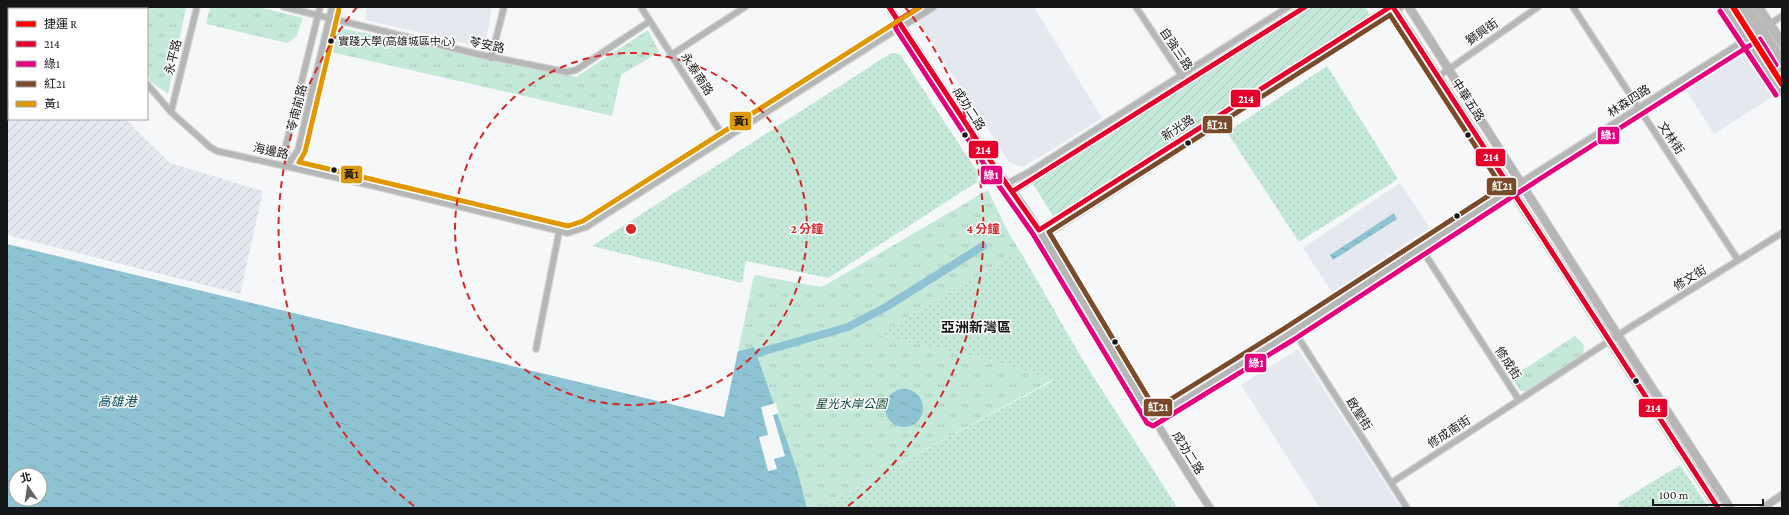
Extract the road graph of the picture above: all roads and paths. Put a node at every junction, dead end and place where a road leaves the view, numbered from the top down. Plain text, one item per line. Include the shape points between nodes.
1 (196, 7) edge
2 (284, 7) edge
3 (320, 7) edge
4 (332, 7) edge
5 (504, 7) edge
6 (641, 7) edge
7 (745, 7) edge
8 (889, 7) edge
9 (933, 7) edge
10 (1136, 7) edge
11 (1288, 7) edge
12 (1305, 7) edge
13 (1409, 7) edge
14 (1538, 7) edge
15 (1573, 7) edge
16 (1726, 7) edge
17 (1736, 7) edge
18 (1747, 7) edge
19 (1758, 7) edge
20 (1392, 8) edge
21 (318, 15) junction
22 (1782, 16) edge
23 (330, 18) junction
24 (650, 21) junction
25 (902, 26) junction
26 (1759, 31) junction
27 (1782, 44) edge
28 (671, 55) junction
29 (491, 58) junction
30 (1782, 61) edge
31 (1448, 69) junction
32 (1181, 75) junction
33 (1439, 76) junction
34 (1782, 78) edge
35 (1186, 82) junction
36 (148, 85) edge
37 (1782, 91) edge
38 (1638, 108) junction
39 (171, 112) junction
40 (725, 139) junction
41 (287, 166) junction
42 (1522, 182) junction
43 (1008, 184) junction
44 (1512, 189) junction
45 (1013, 191) junction
46 (1039, 230) junction
47 (560, 232) junction
48 (1782, 234) edge
49 (1043, 237) junction
50 (1421, 248) junction
51 (1738, 260) junction
52 (1294, 331) junction
53 (1617, 335) junction
54 (1609, 341) junction
55 (536, 349) dead end
56 (1519, 400) junction
57 (1153, 418) junction
58 (1391, 483) junction
59 (1782, 495) edge
60 (1210, 508) edge
61 (1407, 508) edge
62 (1718, 508) edge
63 (1730, 508) edge
64 (1763, 508) edge

1 - 39 street, 永平路
2 - 21 street, 苓安路
3 - 21 street, 苓南前路
4 - 23 street, 苓南前路
5 - 29 street
6 - 24 street, 永泰南路
7 - 28 street
8 - 25 street, 成功二路
9 - 25 street
10 - 32 street, 自強三路
11 - 32 street
12 - 35 street
13 - 31 main road, 中華五路
14 - 31 street, 獅興街
15 - 38 street, 文林街
16 - 26 main road
17 - 26 main road
18 - 26 main road
19 - 26 main road
20 - 33 main road, 中華五路
20 - 46 street, 新光路
20 - 49 street, 新光路
21 - 23 street, 苓安路
21 - 41 street, 苓南前路 via 286,145
22 - 26 street, 林森四路
23 - 29 street, 苓安路
23 - 41 street, 苓南前路 via 298,150
24 - 28 street, 永泰南路
24 - 29 street, 苓安路 via 576,70 566,72
25 - 40 street, 海邊路
25 - 43 street, 成功二路
26 - 27 main road
26 - 30 main road
26 - 34 main road
26 - 37 main road
26 - 38 street, 林森四路
28 - 40 street, 永泰南路
31 - 33 street, 獅興街
31 - 42 main road, 中華五路
32 - 35 street, 自強三路
32 - 43 street
33 - 44 main road, 中華五路
35 - 45 street
36 - 39 street, 海邊路
38 - 42 street, 林森四路
38 - 51 street, 文林街
39 - 41 street, 海邊路 via 217,151
40 - 47 street, 海邊路 via 586,227 577,232
41 - 47 street, 海邊路
42 - 44 street, 林森四路
42 - 53 main road, 中華五路
43 - 45 street, 成功二路
44 - 50 street
44 - 54 main road, 中華五路
45 - 46 street, 成功二路
46 - 49 street, 成功二路
47 - 55 street
48 - 51 street, 修文街
49 - 57 street, 成功二路
50 - 52 street
50 - 56 street, 修成街
51 - 53 street, 修文街
52 - 57 street
52 - 58 street, 啟聖街
53 - 54 street, 修文街
53 - 63 main road, 中華五路
54 - 56 street
54 - 62 main road, 中華五路
56 - 58 street, 修成南街
57 - 60 street, 成功二路
58 - 61 street, 啟聖街
59 - 64 street

